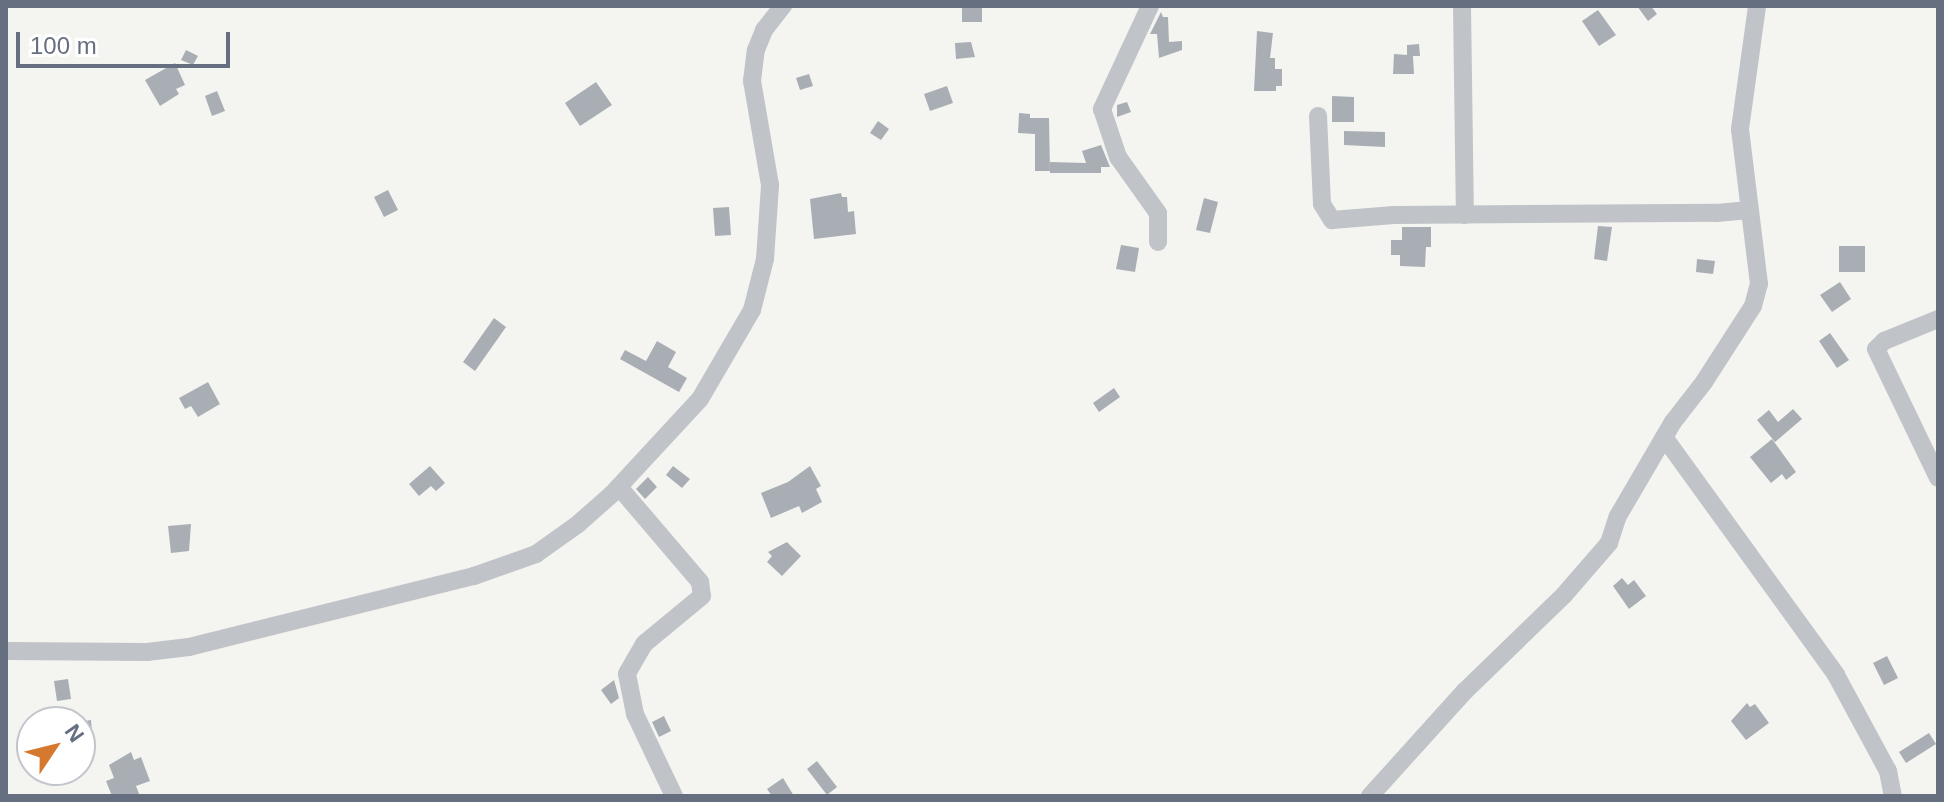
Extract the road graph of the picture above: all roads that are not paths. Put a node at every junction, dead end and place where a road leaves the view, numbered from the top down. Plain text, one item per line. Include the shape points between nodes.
1 (783, 6) edge
2 (1150, 6) edge
3 (1462, 6) edge
4 (1757, 6) edge
5 (1318, 116) dead end
6 (1750, 210) junction
7 (1465, 215) junction
8 (1158, 242) dead end
9 (1938, 319) edge
10 (1664, 437) junction
11 (1938, 478) edge
12 (619, 487) junction
13 (6, 651) edge
14 (674, 796) edge
15 (1370, 796) edge
16 (1893, 796) edge

1 - 12 street via 764,30 752,81 770,185 765,259 752,310 700,399
2 - 8 street via 1102,109 1118,157 1158,213
3 - 7 street
4 - 6 street via 1740,129
5 - 7 street via 1322,204 1332,220
6 - 7 street
6 - 10 street via 1758,295
9 - 11 street via 1876,349
10 - 15 street via 1599,555
10 - 16 street via 1836,675 1888,771
12 - 13 street via 536,554 474,576 167,651
12 - 14 street via 700,582 702,596 644,644 627,674 635,714

